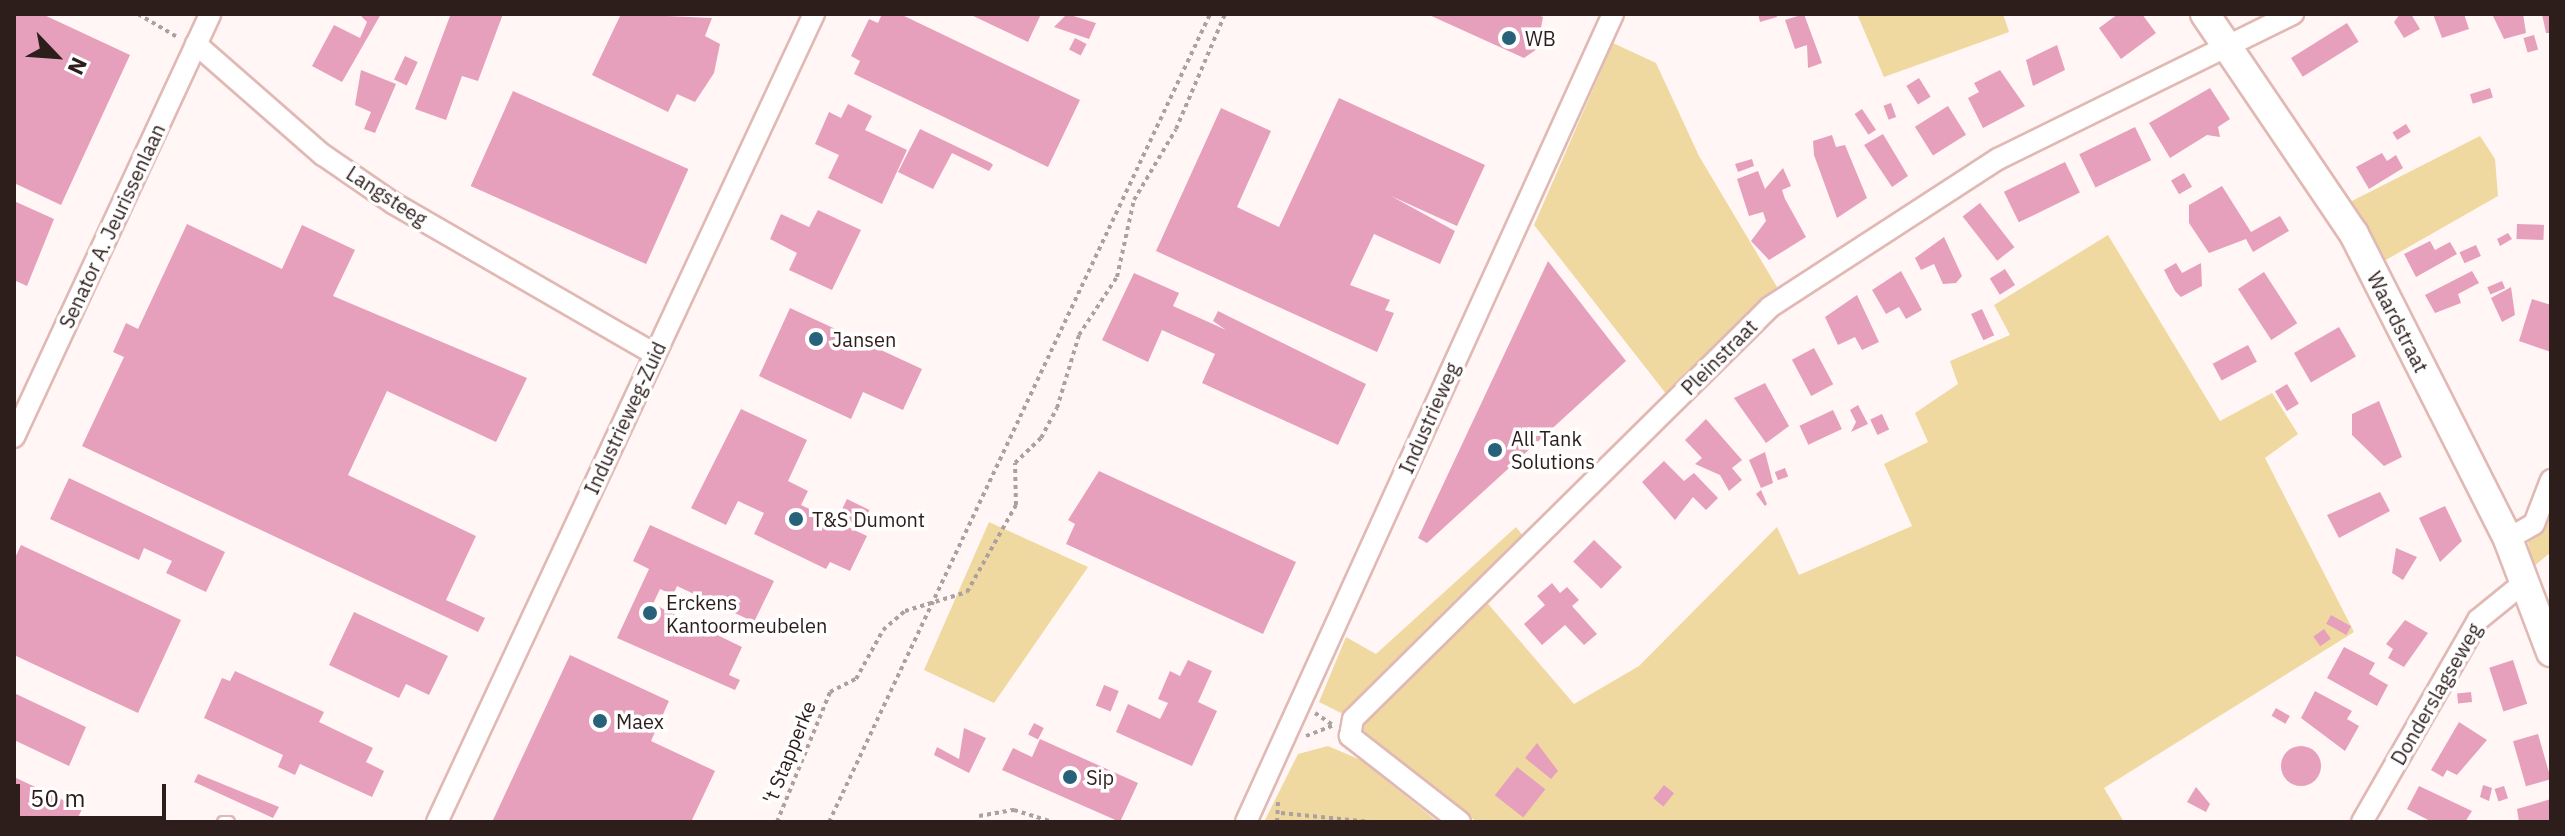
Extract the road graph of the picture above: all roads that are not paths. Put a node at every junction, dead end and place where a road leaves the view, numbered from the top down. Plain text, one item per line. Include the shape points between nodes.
1 (210, 14) edge
2 (814, 14) edge
3 (1613, 14) edge
4 (2205, 14) edge
5 (2293, 14) edge
6 (196, 44) junction
7 (2227, 44) junction
8 (655, 354) junction
9 (14, 437) edge
10 (2551, 480) edge
11 (2508, 539) junction
12 (2526, 581) junction
13 (2551, 652) edge
14 (223, 822) edge
15 (229, 822) edge
16 (437, 822) edge
17 (1246, 822) edge
18 (1460, 822) edge
19 (2362, 822) edge

1 - 6 street, Senator A. Jeurissenlaan
2 - 8 street, Industrieweg-Zuid
3 - 17 street, Industrieweg
4 - 7 street, Waardstraat
5 - 7 street, Pleinstraat
6 - 8 street, Langsteeg via 323,155 393,203
6 - 9 street, Senator A. Jeurissenlaan
7 - 11 street, Waardstraat via 2354,234
7 - 18 street, Pleinstraat via 1998,159 1770,307 1346,727
8 - 16 street, Industrieweg-Zuid
10 - 11 street via 2534,524
11 - 12 street, Waardstraat
12 - 13 street, Waardstraat
12 - 19 street, Donderslagseweg via 2478,620
14 - 15 lane

